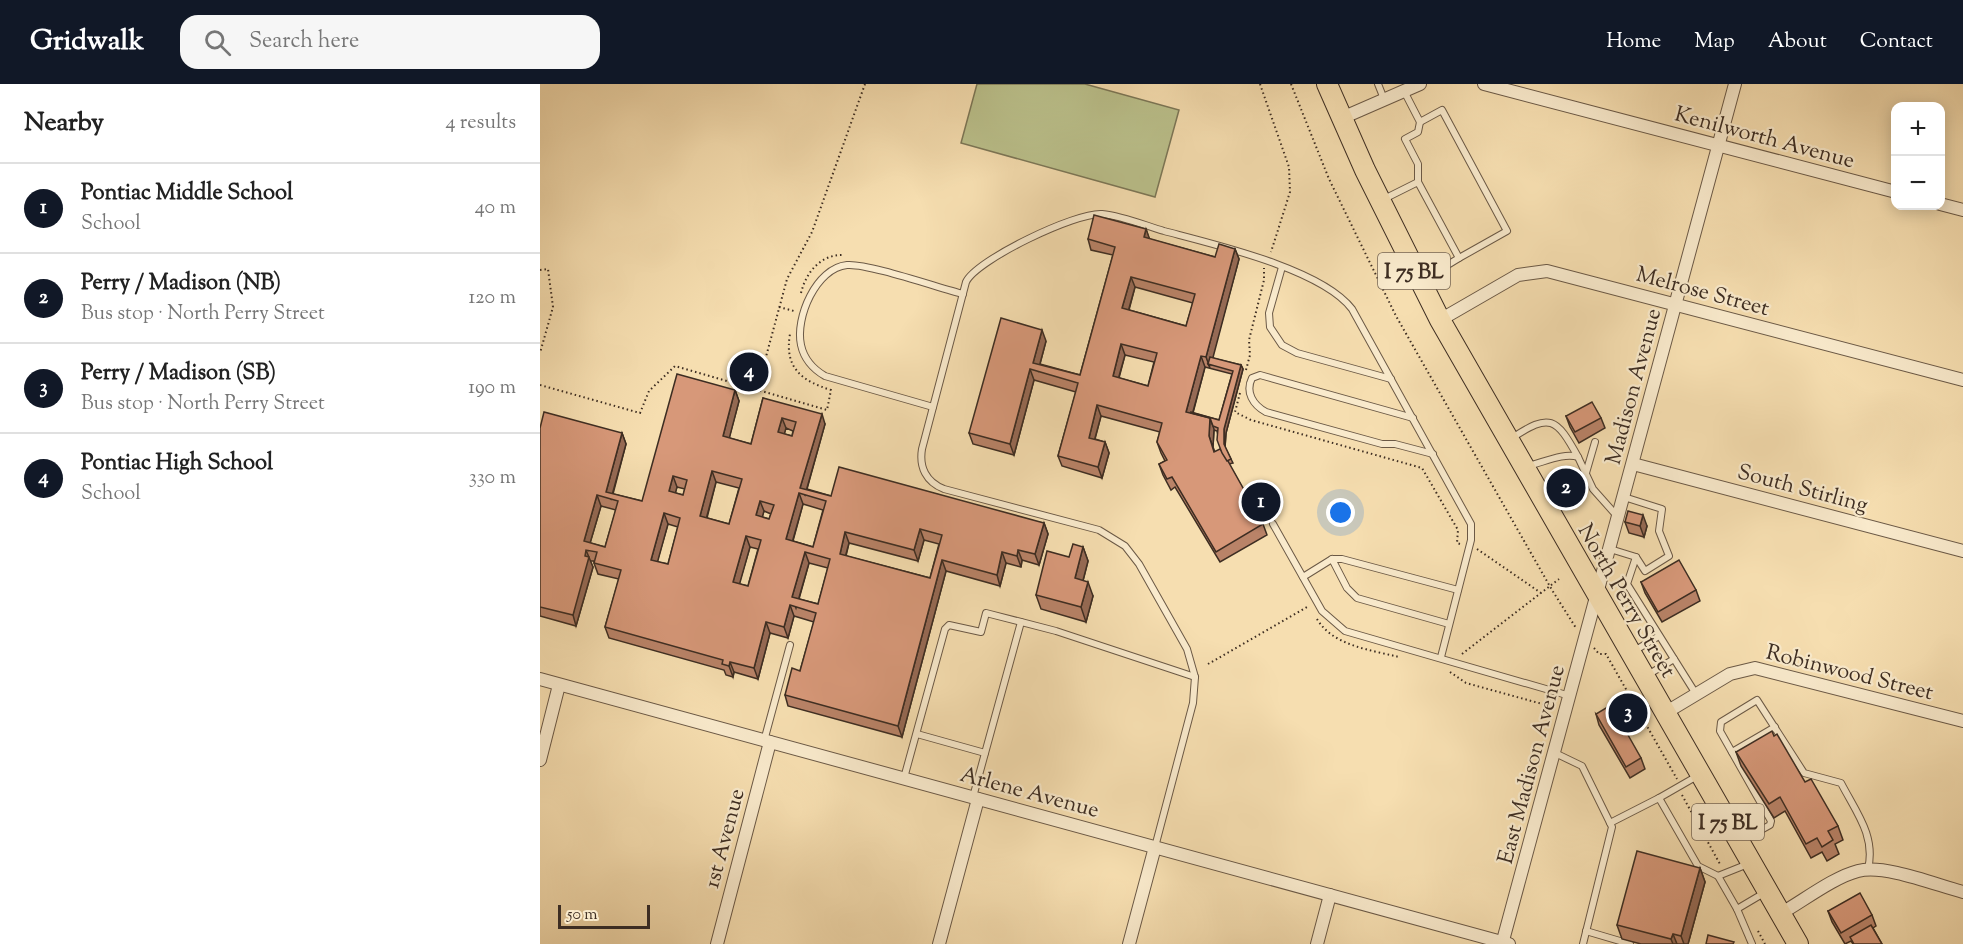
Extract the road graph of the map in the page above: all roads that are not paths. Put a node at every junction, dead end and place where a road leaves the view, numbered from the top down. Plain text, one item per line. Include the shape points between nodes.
1 (1327, 84) edge
2 (1378, 84) edge
3 (1420, 84) edge
4 (1484, 84) edge
5 (1735, 84) edge
6 (1404, 91) junction
7 (1384, 100) junction
8 (1342, 118) junction
9 (1420, 122) junction
10 (1718, 146) junction
11 (1418, 182) junction
12 (1891, 191) edge
13 (1380, 201) junction
14 (1945, 205) edge
15 (1963, 210) edge
16 (1459, 258) junction
17 (1282, 267) junction
18 (1420, 282) junction
19 (963, 294) junction
20 (1676, 305) junction
21 (1440, 320) junction
22 (1391, 379) junction
23 (1963, 380) edge
24 (933, 407) junction
25 (1413, 418) junction
26 (1509, 440) junction
27 (1595, 442) dead end
28 (1433, 454) junction
29 (1578, 457) junction
30 (1633, 464) junction
31 (1524, 466) junction
32 (1586, 474) junction
33 (1624, 497) junction
34 (1619, 517) junction
35 (1273, 524) dead end
36 (1610, 549) junction
37 (1963, 551) edge
38 (1636, 557) junction
39 (1332, 559) junction
40 (1303, 577) junction
41 (1458, 590) junction
42 (1598, 595) junction
43 (1021, 622) junction
44 (1449, 624) junction
45 (1659, 636) junction
46 (790, 645) dead end
47 (1631, 653) junction
48 (1441, 657) junction
49 (1674, 659) junction
50 (1195, 677) junction
51 (1645, 677) junction
52 (540, 680) edge
53 (559, 684) junction
54 (1696, 695) junction
55 (1570, 697) junction
56 (1665, 713) junction
57 (1963, 721) edge
58 (1775, 727) junction
59 (917, 734) junction
60 (767, 741) junction
61 (1732, 752) junction
62 (986, 753) junction
63 (1555, 753) junction
64 (540, 760) edge
65 (1700, 774) junction
66 (904, 779) junction
67 (975, 798) junction
68 (1659, 798) junction
69 (1610, 823) junction
70 (1739, 842) junction
71 (1155, 847) junction
72 (1751, 863) junction
73 (1868, 869) junction
74 (1721, 875) junction
75 (1767, 891) junction
76 (1963, 892) edge
77 (1330, 895) junction
78 (1737, 909) junction
79 (1780, 914) junction
80 (1586, 931) junction
81 (1505, 943) edge
82 (717, 944) edge
83 (939, 944) edge
84 (1129, 944) edge
85 (1317, 944) edge
86 (1583, 944) edge
87 (1630, 944) edge
88 (1752, 944) edge
89 (1798, 944) edge

1 - 8 main road, North Perry Street / I 75 BL
2 - 7 lane
3 - 6 street
4 - 10 street, Kenilworth Avenue
5 - 10 street, Madison Avenue
6 - 7 street
6 - 9 lane
7 - 8 street
8 - 13 main road, North Perry Street / I 75 BL
9 - 11 lane via 1418,132 1405,139 1418,164
9 - 16 lane via 1442,110 1507,231
10 - 12 street, Kenilworth Avenue
10 - 20 street, Madison Avenue
11 - 13 lane
11 - 16 lane
13 - 18 main road, North Perry Street / I 75 BL
14 - 15 street
16 - 18 lane
17 - 19 lane via 1109,215 1091,214 1067,220 979,266 968,277
17 - 22 lane via 1333,290 1347,302
17 - 22 lane via 1269,313 1273,333 1282,345 1297,353
18 - 21 main road, North Perry Street / I 75 BL
19 - 24 lane
19 - 24 lane via 846,265 827,274 814,288 800,333 805,356 825,376
20 - 21 street, Melrose Street via 1537,271 1518,275
20 - 23 street, Melrose Street
20 - 30 street, Madison Avenue
21 - 26 main road, North Perry Street / I 75 BL
22 - 25 lane
24 - 50 lane via 921,456 929,480 944,489 1099,530 1119,542 1139,564 1187,649
25 - 28 lane
25 - 28 lane via 1260,375 1249,384 1253,402 1266,412
26 - 29 lane via 1537,423 1549,422 1567,436
26 - 31 main road, North Perry Street / I 75 BL
27 - 32 lane
28 - 41 lane via 1471,524 1471,540
29 - 31 lane via 1564,455
29 - 32 lane
30 - 33 street, Madison Avenue
30 - 37 street, South Stirling
31 - 42 main road, North Perry Street / I 75 BL
32 - 34 lane via 1593,489
33 - 34 street, Madison Avenue
33 - 38 lane via 1662,509 1659,531 1669,556 1645,570
34 - 36 street, Madison Avenue
35 - 40 lane
36 - 38 lane
36 - 42 street, Madison Avenue
38 - 45 lane via 1627,584
39 - 40 lane
39 - 41 lane
39 - 44 lane via 1347,588 1357,598
40 - 48 lane via 1322,611 1345,631
41 - 44 lane
42 - 47 main road, North Perry Street / I 75 BL
42 - 55 street, East Madison Avenue
43 - 50 lane
43 - 59 lane via 986,613 981,632 947,626
43 - 62 lane
44 - 48 lane
45 - 47 lane
45 - 49 lane
46 - 60 lane
47 - 51 main road, North Perry Street / I 75 BL
48 - 55 lane
49 - 51 lane
49 - 54 lane
50 - 71 lane via 1192,703
51 - 56 main road, North Perry Street / I 75 BL
52 - 53 street, Arlene Avenue
53 - 60 street, Arlene Avenue
53 - 64 street
54 - 56 street, Robinwood Street
54 - 57 street, Robinwood Street via 1736,671 1761,668
55 - 63 street, East Madison Avenue
56 - 65 main road, North Perry Street / I 75 BL
58 - 61 lane
58 - 61 lane via 1760,700 1721,722 1720,731
58 - 73 lane via 1804,773 1841,783 1870,837 1872,855
59 - 62 lane
59 - 66 lane
60 - 66 street, Arlene Avenue
60 - 82 street, 1st Avenue
61 - 70 lane via 1771,821
62 - 67 lane
63 - 69 lane via 1582,766
63 - 81 street, East Madison Avenue
65 - 68 lane
65 - 70 main road, North Perry Street / I 75 BL
66 - 67 street, Arlene Avenue
67 - 71 street, Arlene Avenue
67 - 83 street
68 - 69 lane
68 - 74 lane via 1698,866
69 - 80 lane
70 - 72 main road, North Perry Street / I 75 BL
71 - 77 street, Arlene Avenue
71 - 84 street
72 - 74 lane
72 - 75 main road, North Perry Street / I 75 BL
73 - 76 street
73 - 79 street via 1851,873
74 - 78 lane
75 - 78 lane
75 - 79 main road, North Perry Street / I 75 BL
77 - 81 street, Arlene Avenue
77 - 85 street
78 - 88 lane
79 - 89 main road, North Perry Street / I 75 BL
80 - 86 lane
80 - 87 lane

